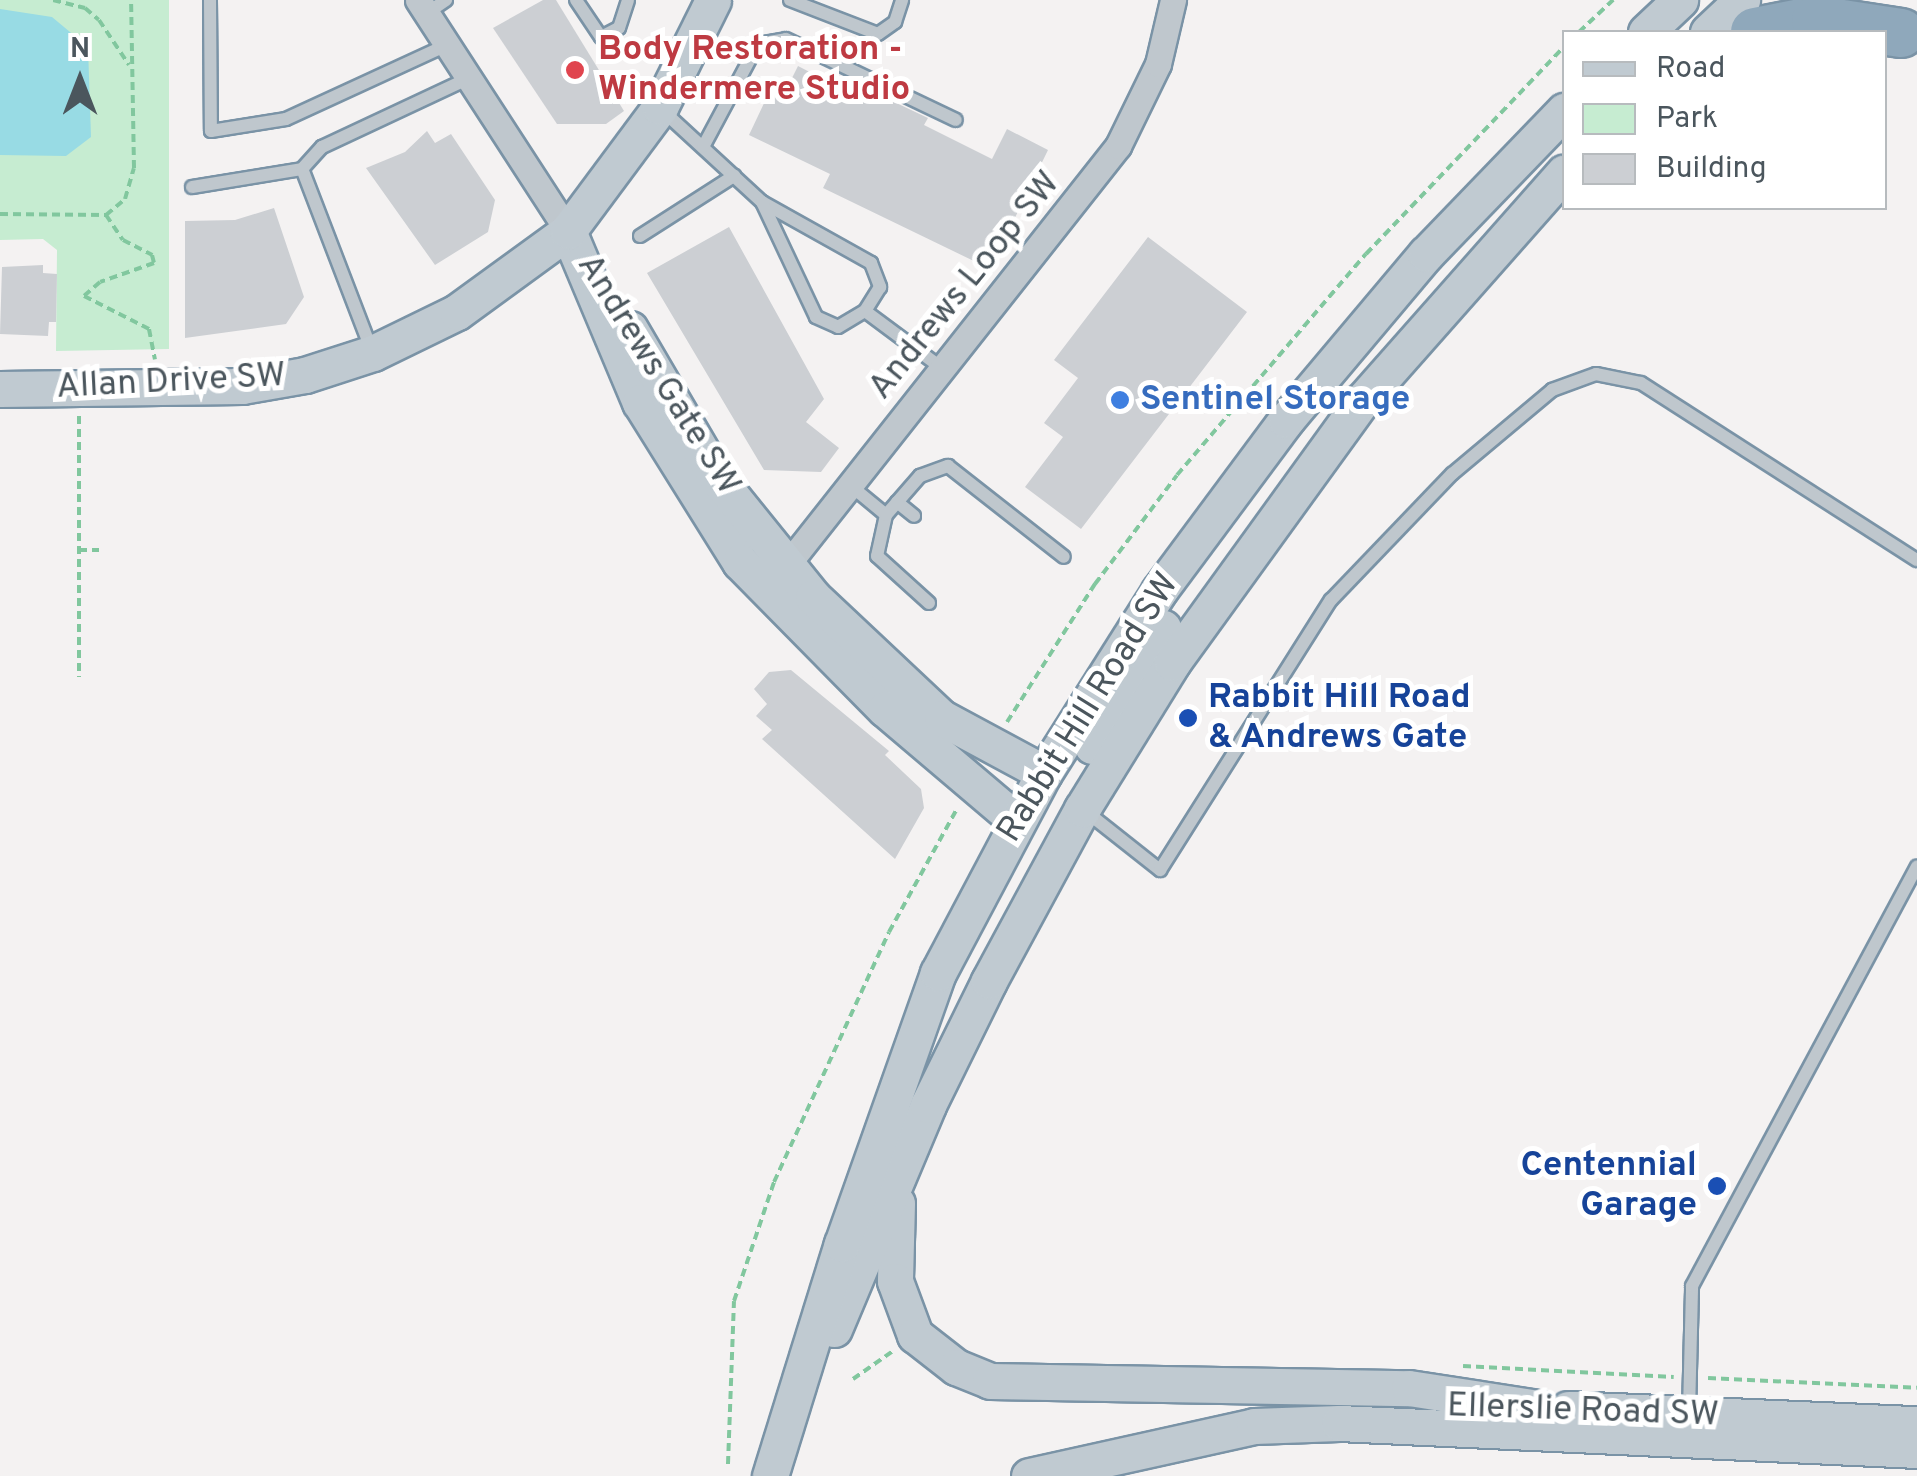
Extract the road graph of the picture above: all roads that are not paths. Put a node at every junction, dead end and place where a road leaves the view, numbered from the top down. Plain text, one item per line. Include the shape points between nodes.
1 (210, 0) edge
2 (576, 0) edge
3 (628, 0) edge
4 (713, 0) edge
5 (790, 0) edge
6 (902, 0) edge
7 (1173, 0) edge
8 (1742, 0) edge
9 (430, 4) edge
10 (1896, 27) edge
11 (1710, 30) edge
12 (1764, 30) edge
13 (447, 44) junction
14 (469, 78) junction
15 (660, 107) junction
16 (1562, 113) edge
17 (956, 120) dead end
18 (703, 147) junction
19 (302, 169) junction
20 (1562, 175) edge
21 (734, 176) junction
22 (192, 188) dead end
23 (762, 202) junction
24 (568, 231) junction
25 (640, 236) dead end
26 (865, 311) junction
27 (372, 353) junction
28 (943, 368) junction
29 (0, 390) edge
30 (850, 486) junction
31 (897, 502) junction
32 (1215, 514) junction
33 (886, 515) junction
34 (914, 516) dead end
35 (1064, 557) dead end
36 (1917, 560) edge
37 (777, 578) junction
38 (929, 603) dead end
39 (1044, 774) junction
40 (1082, 808) junction
41 (1017, 820) junction
42 (1917, 866) edge
43 (899, 1172) junction
44 (790, 1408) junction
45 (1538, 1408) junction
46 (1917, 1424) edge
47 (1254, 1426) junction
48 (1688, 1427) junction
49 (1917, 1450) edge
50 (770, 1476) edge
51 (1030, 1476) edge

1 - 13 lane via 211,131 286,119
2 - 3 lane via 602,36 618,28
4 - 15 main road, Allan Drive SW
5 - 6 lane via 878,34 895,22
7 - 28 street, Andrews Loop SW via 1158,64 1118,146
8 - 11 main road
9 - 13 street
10 - 12 highway via 1816,20
13 - 14 street
14 - 19 lane via 322,147
14 - 24 street
15 - 18 lane
15 - 24 main road, Allan Drive SW
16 - 32 main road, Rabbit Hill Road SW via 1403,280
17 - 18 lane via 786,39 758,44
18 - 21 lane
19 - 22 lane
19 - 27 lane
20 - 40 main road, Rabbit Hill Road SW via 1430,319 1270,520
21 - 23 lane
21 - 25 lane
23 - 26 lane via 871,262 880,287
23 - 26 lane via 816,317 838,327
24 - 27 main road, Allan Drive SW via 457,312
24 - 37 main road, Andrews Gate SW via 640,402 690,491
26 - 28 lane
27 - 29 main road, Allan Drive SW via 258,383
28 - 30 street, Andrews Loop SW
30 - 33 lane
30 - 37 street, Andrews Loop SW
31 - 33 lane
31 - 34 lane
31 - 35 lane via 920,476 948,466
32 - 39 main road, Rabbit Hill Road SW
32 - 40 main road via 1194,576 1076,774
33 - 38 lane via 876,556
36 - 40 lane via 1641,383 1596,374 1552,390 1452,474 1331,600 1160,870
37 - 39 main road, Andrews Gate SW via 942,718
37 - 41 main road, Andrews Gate SW via 884,709
39 - 41 main road, Rabbit Hill Road SW
40 - 43 main road, Rabbit Hill Road SW via 989,981
41 - 44 main road, Rabbit Hill Road SW via 964,915 926,1003
42 - 48 lane via 1692,1286
43 - 44 main road, Rabbit Hill Road SW via 846,1308
43 - 45 main road via 899,1301 915,1335 931,1350 990,1381 1408,1388
44 - 50 main road, Rabbit Hill Road SW
45 - 47 main road, Ellerslie Road SW via 1328,1403 1274,1414
45 - 48 main road, Ellerslie Road SW
46 - 48 main road, Ellerslie Road SW
47 - 48 main road, Ellerslie Road SW
47 - 51 main road, Ellerslie Road SW
48 - 49 main road, Ellerslie Road SW

